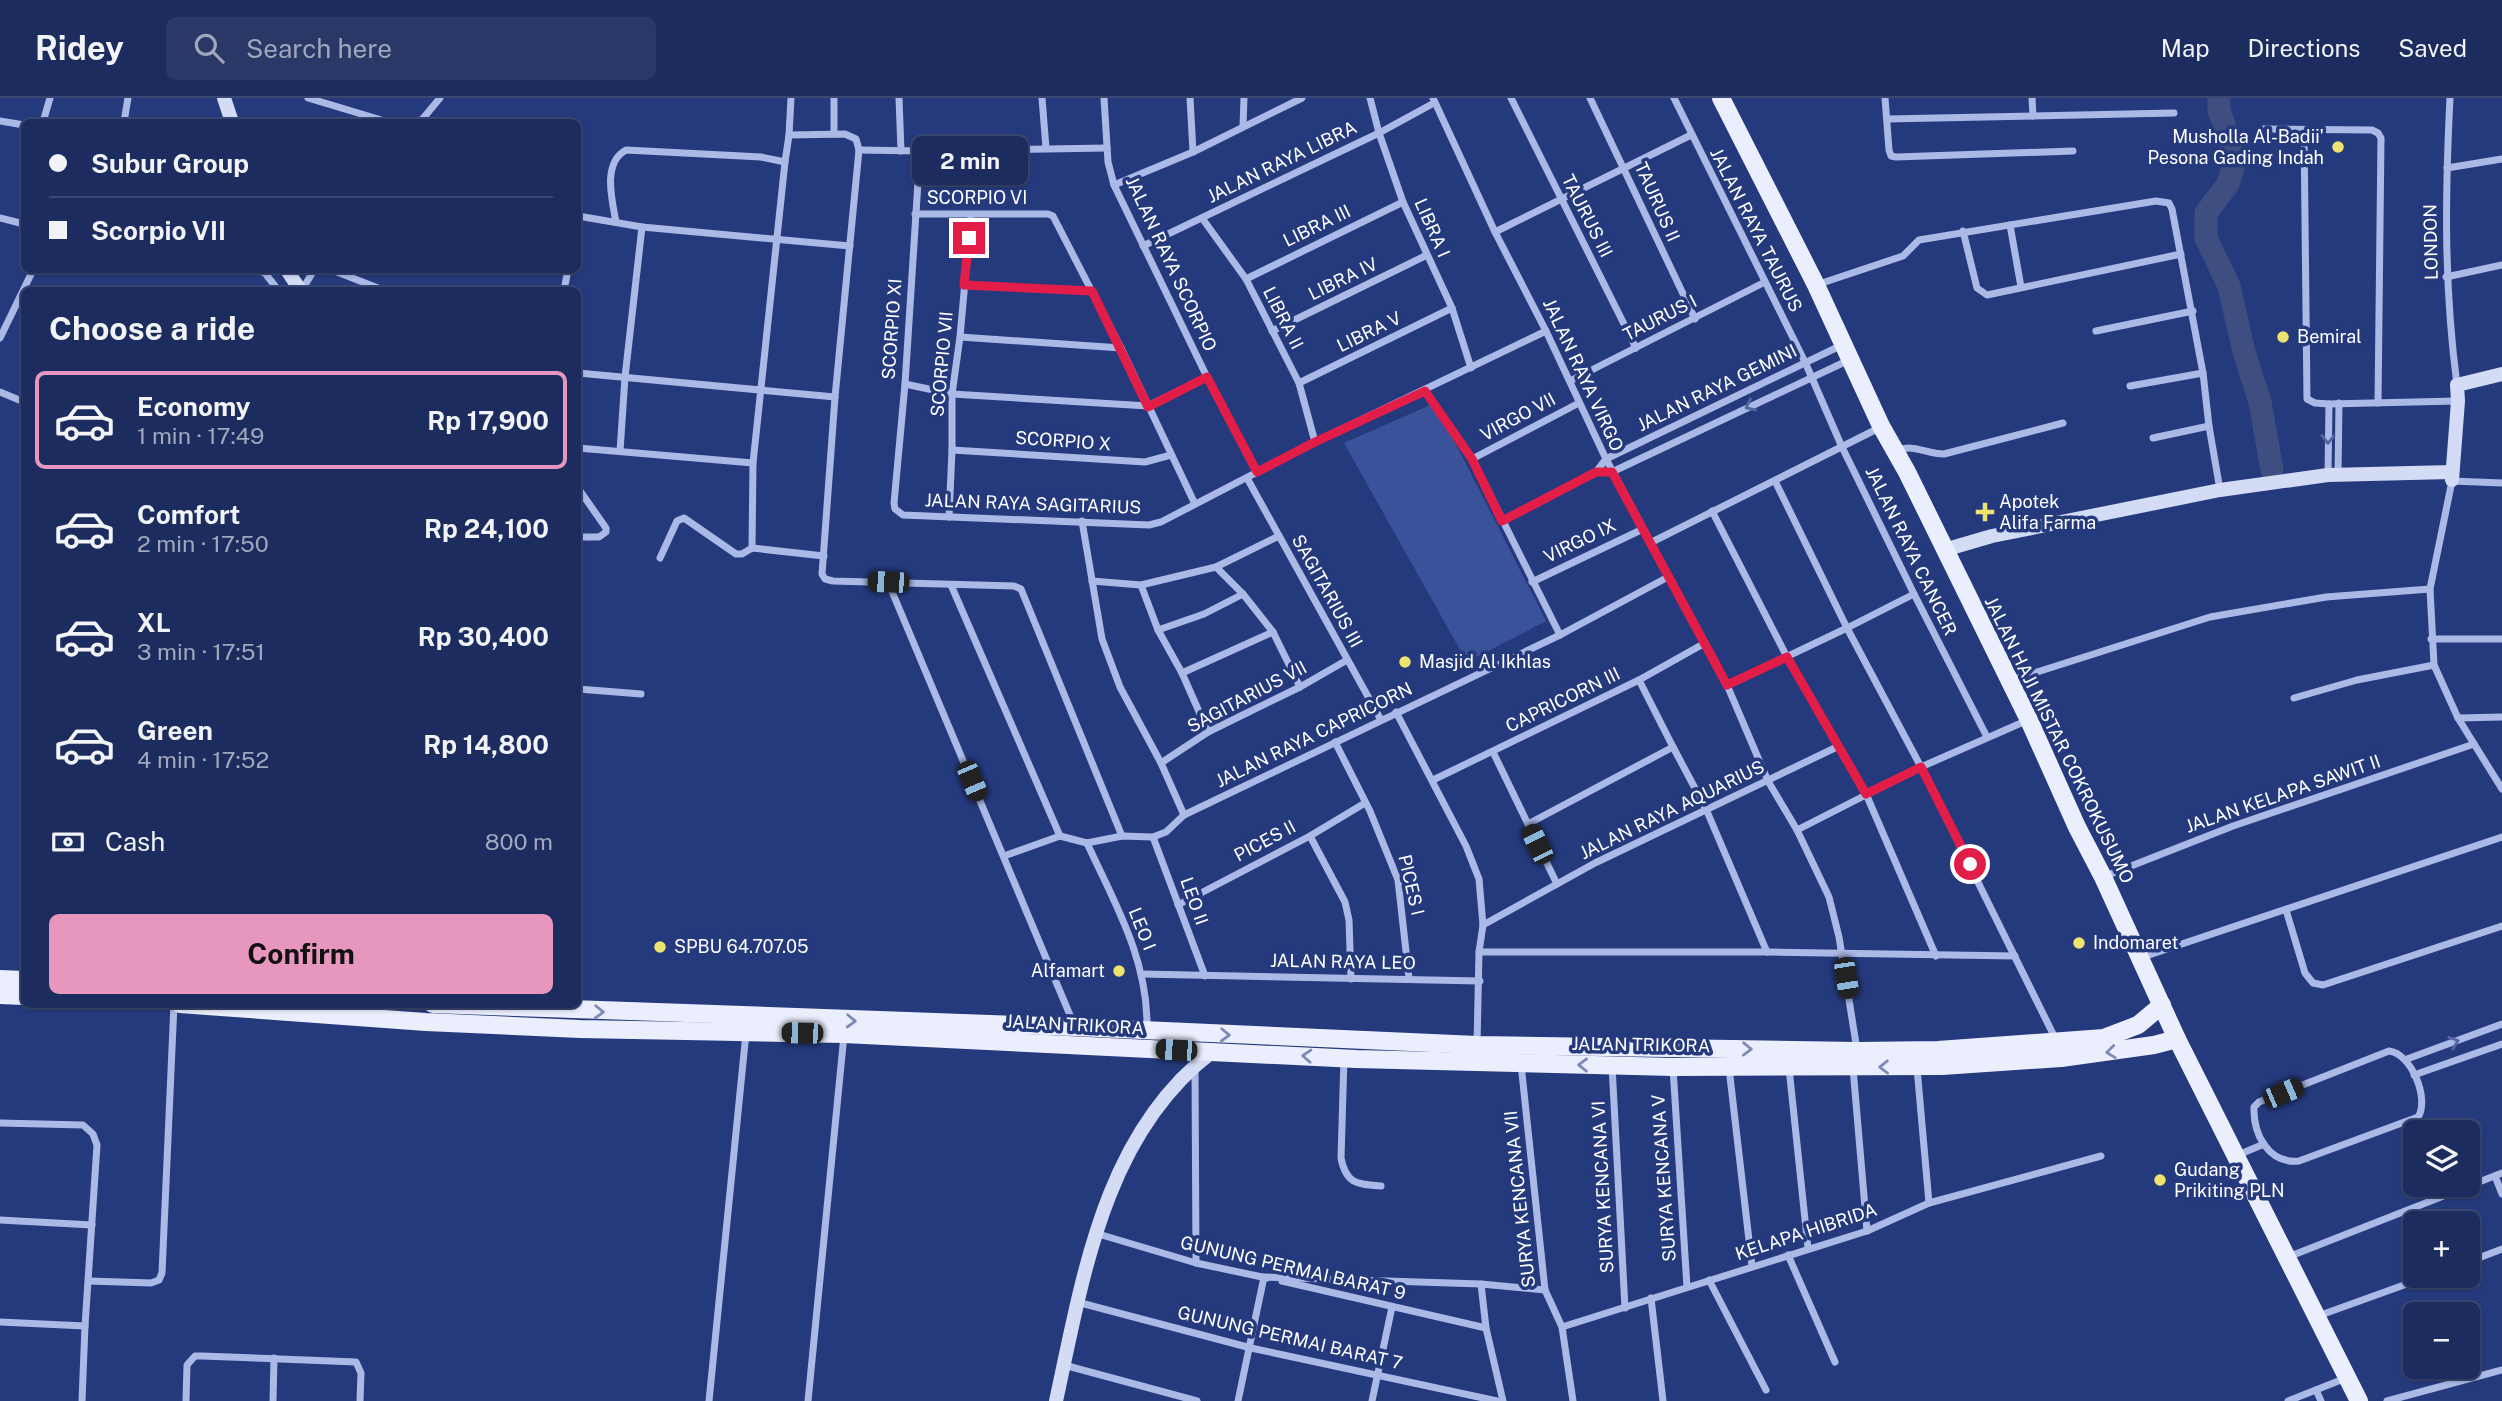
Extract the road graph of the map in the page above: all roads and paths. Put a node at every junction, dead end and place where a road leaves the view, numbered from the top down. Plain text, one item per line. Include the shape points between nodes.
1 (50, 98) edge
2 (128, 98) edge
3 (224, 98) edge
4 (308, 98) edge
5 (440, 98) edge
6 (791, 98) edge
7 (834, 98) edge
8 (900, 98) edge
9 (1042, 98) edge
10 (1104, 98) edge
11 (1190, 98) edge
12 (1244, 98) edge
13 (1302, 98) edge
14 (1370, 98) edge
15 (1511, 98) edge
16 (1590, 98) edge
17 (1674, 98) edge
18 (1721, 98) edge
19 (1885, 98) edge
20 (2032, 98) edge
21 (2450, 98) edge
22 (1434, 100) edge
23 (2174, 113) dead end
24 (2033, 116) junction
25 (44, 119) edge
26 (124, 119) edge
27 (231, 119) edge
28 (378, 119) edge
29 (422, 119) edge
30 (1887, 119) junction
31 (0, 121) edge
32 (21, 124) edge
33 (1243, 126) junction
34 (2263, 129) dead end
35 (2304, 130) junction
36 (1379, 132) junction
37 (834, 134) junction
38 (789, 135) junction
39 (1691, 135) junction
40 (1046, 148) junction
41 (1107, 148) junction
42 (859, 150) junction
43 (901, 151) junction
44 (920, 151) junction
45 (2073, 151) dead end
46 (1193, 152) junction
47 (2502, 159) edge
48 (785, 162) junction
49 (2447, 168) junction
50 (1625, 169) junction
51 (1114, 186) junction
52 (1562, 200) junction
53 (1403, 202) junction
54 (915, 215) junction
55 (971, 215) junction
56 (581, 216) edge
57 (0, 218) edge
58 (1202, 218) junction
59 (616, 222) junction
60 (21, 223) edge
61 (2010, 225) junction
62 (642, 227) junction
63 (1963, 231) junction
64 (1494, 232) junction
65 (776, 240) junction
66 (850, 246) junction
67 (1143, 246) junction
68 (2181, 254) junction
69 (1427, 255) junction
70 (2502, 265) edge
71 (265, 273) edge
72 (309, 273) edge
73 (339, 273) edge
74 (2446, 276) junction
75 (1246, 279) junction
76 (272, 281) junction
77 (293, 282) edge
78 (1765, 282) junction
79 (964, 285) junction
80 (1816, 285) junction
81 (276, 287) edge
82 (375, 287) edge
83 (2021, 287) junction
84 (1092, 291) junction
85 (21, 303) edge
86 (1452, 308) junction
87 (2193, 312) junction
88 (1695, 319) junction
89 (1272, 331) junction
90 (1546, 331) junction
91 (2096, 331) dead end
92 (960, 337) junction
93 (0, 338) edge
94 (1121, 348) junction
95 (1636, 348) junction
96 (1846, 352) junction
97 (1805, 362) junction
98 (1471, 369) junction
99 (581, 373) edge
100 (2203, 373) junction
101 (2502, 374) edge
102 (1812, 376) junction
103 (625, 377) junction
104 (1207, 377) junction
105 (1570, 381) junction
106 (1299, 383) junction
107 (905, 384) junction
108 (2457, 384) junction
109 (2130, 386) dead end
110 (760, 390) junction
111 (1425, 391) junction
112 (0, 392) edge
113 (952, 394) junction
114 (835, 397) junction
115 (21, 401) edge
116 (2458, 401) junction
117 (1579, 403) junction
118 (2339, 403) junction
119 (2378, 403) junction
120 (2329, 404) junction
121 (1148, 407) junction
122 (2063, 423) dead end
123 (1881, 426) junction
124 (2209, 426) junction
125 (2154, 438) dead end
126 (1315, 442) junction
127 (1842, 447) junction
128 (581, 448) edge
129 (952, 450) junction
130 (620, 451) junction
131 (1895, 452) junction
132 (1171, 455) junction
133 (1472, 459) junction
134 (1605, 459) junction
135 (753, 463) junction
136 (1257, 472) junction
137 (1596, 472) junction
138 (1612, 472) junction
139 (2333, 475) junction
140 (2452, 477) junction
141 (1247, 478) junction
142 (1775, 481) junction
143 (2502, 482) edge
144 (2220, 490) junction
145 (581, 492) edge
146 (1195, 504) junction
147 (895, 509) joint
148 (1712, 511) junction
149 (949, 517) junction
150 (1082, 521) junction
151 (1502, 521) junction
152 (1643, 528) junction
153 (1279, 536) junction
154 (581, 537) edge
155 (1650, 543) junction
156 (752, 548) junction
157 (1944, 551) junction
158 (824, 556) junction
159 (660, 558) dead end
160 (1216, 567) junction
161 (1668, 577) junction
162 (1092, 581) junction
163 (888, 582) junction
164 (1532, 582) junction
165 (951, 584) junction
166 (1141, 585) junction
167 (2430, 589) junction
168 (1243, 594) junction
169 (1914, 594) junction
170 (1847, 628) junction
171 (1158, 630) junction
172 (1273, 632) junction
173 (1560, 635) junction
174 (2431, 639) junction
175 (2502, 639) edge
176 (1705, 643) junction
177 (1787, 657) junction
178 (1348, 660) junction
179 (2434, 665) junction
180 (1182, 673) junction
181 (1639, 680) junction
182 (2008, 681) junction
183 (1727, 685) junction
184 (1300, 687) junction
185 (581, 689) edge
186 (641, 694) dead end
187 (2294, 698) dead end
188 (1396, 712) junction
189 (2458, 718) junction
190 (2502, 718) edge
191 (1381, 720) junction
192 (2029, 720) junction
193 (1208, 732) junction
194 (1987, 737) junction
195 (1335, 742) junction
196 (2474, 744) junction
197 (1839, 746) junction
198 (1673, 747) junction
199 (1493, 752) junction
200 (1161, 763) junction
201 (1921, 767) junction
202 (1433, 780) junction
203 (1768, 781) junction
204 (2499, 781) edge
205 (2502, 789) edge
206 (1866, 794) junction
207 (1365, 803) junction
208 (1706, 809) junction
209 (1184, 815) junction
210 (1528, 824) junction
211 (1797, 830) junction
212 (1059, 836) junction
213 (1122, 836) junction
214 (1310, 836) junction
215 (1153, 837) junction
216 (2502, 837) edge
217 (1087, 843) junction
218 (1004, 856) junction
219 (2103, 877) junction
220 (1557, 884) junction
221 (1178, 905) junction
222 (2286, 910) junction
223 (1483, 925) junction
224 (2502, 926) edge
225 (1479, 952) junction
226 (1768, 952) junction
227 (1842, 954) junction
228 (1936, 956) junction
229 (2015, 956) junction
230 (2139, 959) junction
231 (1142, 974) junction
232 (1205, 976) junction
233 (1409, 978) junction
234 (0, 979) edge
235 (1351, 979) junction
236 (21, 980) edge
237 (1480, 981) junction
238 (0, 995) edge
239 (21, 996) edge
240 (2162, 1005) junction
241 (177, 1008) edge
242 (330, 1008) edge
243 (458, 1008) edge
244 (484, 1012) edge
245 (2502, 1024) edge
246 (746, 1032) junction
247 (1146, 1032) junction
248 (1065, 1033) junction
249 (844, 1034) junction
250 (2178, 1038) junction
251 (1357, 1040) junction
252 (2057, 1042) junction
253 (2502, 1044) edge
254 (1477, 1045) junction
255 (1212, 1052) junction
256 (1350, 1058) junction
257 (1855, 1059) junction
258 (2407, 1059) junction
259 (1521, 1063) junction
260 (1195, 1065) junction
261 (1612, 1065) junction
262 (1673, 1067) junction
263 (1917, 1067) junction
264 (1728, 1068) junction
265 (1789, 1068) junction
266 (2414, 1075) junction
267 (0, 1123) edge
268 (2264, 1144) junction
269 (2238, 1155) junction
270 (2101, 1156) dead end
271 (2498, 1175) edge
272 (1381, 1186) dead end
273 (2502, 1194) edge
274 (1929, 1203) junction
275 (0, 1220) edge
276 (92, 1225) junction
277 (1867, 1231) junction
278 (1095, 1233) junction
279 (1808, 1248) junction
280 (2502, 1250) edge
281 (1788, 1255) junction
282 (2287, 1257) junction
283 (2480, 1258) edge
284 (1196, 1263) junction
285 (1752, 1266) junction
286 (1264, 1277) junction
287 (1709, 1280) junction
288 (89, 1281) junction
289 (1481, 1284) junction
290 (2403, 1285) edge
291 (1687, 1287) junction
292 (1545, 1290) junction
293 (1651, 1298) junction
294 (1077, 1303) junction
295 (1392, 1307) junction
296 (1625, 1308) junction
297 (2318, 1316) junction
298 (0, 1322) edge
299 (85, 1326) junction
300 (1562, 1327) junction
301 (1486, 1328) junction
302 (1251, 1348) junction
303 (274, 1358) junction
304 (1835, 1362) dead end
305 (1064, 1365) junction
306 (2502, 1370) edge
307 (1378, 1375) junction
308 (2347, 1378) junction
309 (1766, 1390) dead end
310 (2316, 1390) junction
311 (82, 1401) edge
312 (186, 1401) edge
313 (273, 1401) edge
314 (360, 1401) edge
315 (709, 1401) edge
316 (808, 1401) edge
317 (1056, 1401) edge
318 (1197, 1401) edge
319 (1238, 1401) edge
320 (1372, 1401) edge
321 (1497, 1401) edge
322 (1503, 1401) edge
323 (1573, 1401) edge
324 (1663, 1401) edge
325 (2288, 1401) edge
326 (2320, 1401) edge
327 (2359, 1401) edge
328 (2387, 1401) edge

1 - 25 street
2 - 26 street
3 - 27 street
4 - 28 street
5 - 29 street
6 - 38 street
7 - 37 street
8 - 43 street
9 - 40 street
10 - 41 street, JALAN RAYA SCORPIO
11 - 46 street
12 - 33 street
13 - 33 street
14 - 36 street, LIBRA I
15 - 52 street, TAURUS III
16 - 50 street, TAURUS II
17 - 39 street, JALAN RAYA TAURUS
18 - 80 main road, JALAN HAJI MISTAR COKROKUSUMO
19 - 30 street
20 - 24 street
21 - 49 street, LONDON
22 - 36 street, JALAN RAYA LIBRA
22 - 64 street, JALAN RAYA VIRGO
23 - 24 street
24 - 30 street
30 - 45 street via 1889,150 1896,158
31 - 32 street
33 - 46 street
34 - 35 street
35 - 119 street via 2372,130 2381,138
35 - 120 street via 2306,396 2315,403
36 - 53 street, LIBRA I
36 - 58 street, JALAN RAYA LIBRA
37 - 38 street
37 - 42 street via 856,139
38 - 48 street
39 - 50 street
39 - 78 street, JALAN RAYA TAURUS
40 - 41 street
40 - 44 street
41 - 51 street, JALAN RAYA SCORPIO
42 - 43 street
42 - 66 street
43 - 44 street
44 - 54 street, SCORPIO XI
46 - 51 street
47 - 49 street
48 - 59 street via 626,150 614,161 611,172
48 - 65 street
49 - 74 street, LONDON
50 - 52 street
50 - 88 street, TAURUS II
51 - 67 street, JALAN RAYA SCORPIO
52 - 64 street
52 - 95 street, TAURUS III
53 - 69 street, LIBRA I
53 - 75 street, LIBRA III
54 - 55 street, SCORPIO VI
54 - 107 street, SCORPIO XI
55 - 79 street, SCORPIO VII
55 - 84 street, SCORPIO VI via 1053,216
56 - 59 street
57 - 60 street
58 - 67 street, JALAN RAYA LIBRA
58 - 75 street, LIBRA II
59 - 62 street
61 - 63 street
61 - 68 street via 2156,201 2169,203
61 - 83 street
62 - 65 street
62 - 103 street
63 - 80 street via 1919,240 1903,256
63 - 83 street via 1977,288 1987,295
64 - 90 street, JALAN RAYA VIRGO
65 - 66 street
65 - 110 street
66 - 114 street
67 - 104 street, JALAN RAYA SCORPIO
68 - 83 street
68 - 87 street
69 - 86 street, LIBRA I
69 - 89 street, LIBRA IV
70 - 74 street
71 - 76 street
72 - 77 street
73 - 82 street
74 - 108 street, LONDON
75 - 89 street, LIBRA II
76 - 77 street
76 - 81 street
78 - 88 street, TAURUS I
78 - 97 street, JALAN RAYA TAURUS
79 - 84 street
79 - 92 street, SCORPIO VII
80 - 96 main road, JALAN HAJI MISTAR COKROKUSUMO
84 - 94 street, SCORPIO VI
85 - 93 street
86 - 98 street, LIBRA I
86 - 106 street, LIBRA V
87 - 91 street
87 - 100 street
88 - 95 street, TAURUS I
89 - 106 street, LIBRA II
90 - 98 street, JALAN RAYA SAGITARIUS
90 - 105 street, JALAN RAYA VIRGO
92 - 94 street
92 - 113 street, SCORPIO VII
94 - 121 street, SCORPIO VI
95 - 105 street, TAURUS I
96 - 97 street, JALAN RAYA GEMINI
96 - 102 street, JALAN RAYA GEMINI
96 - 123 main road, JALAN HAJI MISTAR COKROKUSUMO
97 - 102 street, JALAN RAYA TAURUS
97 - 134 street, JALAN RAYA GEMINI
98 - 111 street, JALAN RAYA SAGITARIUS
99 - 103 street
100 - 109 street
100 - 124 street
101 - 108 street
102 - 127 street, JALAN RAYA CANCER
102 -> 138 street, JALAN RAYA GEMINI
103 - 110 street
103 - 130 street
104 - 121 street
104 - 136 street, JALAN RAYA SCORPIO
105 - 117 street, JALAN RAYA VIRGO
106 - 126 street, LIBRA II
107 - 113 street
107 - 147 street, SCORPIO XI
108 - 116 street
110 - 114 street
110 - 135 street
111 - 126 street, JALAN RAYA SAGITARIUS
111 - 133 street
112 - 115 street
113 - 121 street
113 - 129 street, SCORPIO VII
114 - 158 street
116 - 119 street
116 - 140 street
117 - 133 street, VIRGO VII
117 - 134 street, JALAN RAYA VIRGO
118 - 119 street
118 - 120 street
118 - 139 street
120 -> 139 street
121 - 132 street, SCORPIO VI
122 - 131 street via 1944,454 1910,446
123 - 127 street
123 - 131 main road, JALAN HAJI MISTAR COKROKUSUMO
124 - 125 street
124 - 144 street
126 - 136 street, JALAN RAYA SAGITARIUS
127 - 142 street
127 - 169 street, JALAN RAYA CANCER
128 - 130 street
129 - 132 street, SCORPIO X via 1144,462
129 - 149 street, SCORPIO VII
130 - 135 street
131 - 157 main road, JALAN HAJI MISTAR COKROKUSUMO
132 - 146 street, SCORPIO VI
133 - 151 street
134 - 137 street, JALAN RAYA GEMINI
134 - 138 street, JALAN RAYA VIRGO
135 - 156 street
136 - 141 street, JALAN RAYA SAGITARIUS
137 - 138 street, JALAN RAYA GEMINI
137 - 151 street
138 - 152 street, JALAN RAYA VIRGO
139 - 140 street
139 - 144 street
140 - 143 street
140 - 167 street
141 - 146 street, JALAN RAYA SAGITARIUS
141 - 153 street, SAGITARIUS III
142 - 148 street
142 - 170 street
144 - 157 street via 1992,536
145 - 154 street via 606,532 599,537
146 - 150 street, JALAN RAYA SAGITARIUS via 1149,525
147 - 149 street, JALAN RAYA SAGITARIUS via 903,515
148 - 155 street
148 - 177 street
149 - 150 street, JALAN RAYA SAGITARIUS
150 - 162 street
151 - 164 street
152 - 155 street, JALAN RAYA VIRGO
152 - 164 street, VIRGO IX
153 - 160 street
153 - 178 street, SAGITARIUS III
155 - 161 street, JALAN RAYA VIRGO
156 - 158 street
156 - 159 street via 736,554 684,518
157 - 182 main road, JALAN HAJI MISTAR COKROKUSUMO
158 - 163 street via 825,579
160 - 166 street
160 - 168 street
161 - 173 street, JALAN RAYA CAPRICORN
161 - 176 street, JALAN RAYA VIRGO
162 - 166 street
162 - 200 street via 1102,639 1120,687
163 - 165 street
163 - 218 street
164 - 173 street
165 - 212 street
165 - 213 street via 1021,589
166 - 171 street
167 - 174 street
167 - 182 street via 2326,597 2210,617
168 - 171 street
168 - 172 street
169 - 170 street
169 - 194 street, JALAN RAYA CANCER
170 - 177 street
170 - 201 street
171 - 180 street
172 - 180 street
172 - 184 street
173 - 188 street, JALAN RAYA CAPRICORN
174 - 175 street
174 - 179 street
176 - 181 street, CAPRICORN III
176 - 183 street, JALAN RAYA VIRGO
177 - 183 street
177 - 197 street
178 - 184 street, SAGITARIUS VII
178 - 191 street, SAGITARIUS III
179 - 187 street
179 - 189 street
180 - 193 street
181 - 198 street
181 - 199 street, CAPRICORN III
182 - 192 main road, JALAN HAJI MISTAR COKROKUSUMO
183 - 203 street, JALAN RAYA VIRGO
184 - 193 street, SAGITARIUS VII
185 - 186 street
188 - 191 street, JALAN RAYA CAPRICORN
188 - 202 street
189 - 190 street
189 - 196 street
191 - 195 street, JALAN RAYA CAPRICORN
192 - 194 street
192 - 219 main road, JALAN HAJI MISTAR COKROKUSUMO
193 - 200 street, SAGITARIUS VII
194 - 201 street
195 - 207 street, PICES I
195 - 209 street, JALAN RAYA CAPRICORN
196 - 204 street
196 - 219 street, JALAN KELAPA SAWIT II via 2233,826
197 - 203 street, JALAN RAYA AQUARIUS
197 - 206 street
198 - 208 street
198 - 210 street
199 - 202 street, CAPRICORN III
199 - 210 street
200 - 209 street
201 - 206 street
201 - 229 street
202 - 223 street via 1479,879
203 - 208 street, JALAN RAYA AQUARIUS
203 - 211 street, JALAN RAYA VIRGO
204 - 205 street
206 - 211 street
206 - 228 street
207 - 214 street, PICES II
207 - 233 street, PICES I via 1398,880
208 - 220 street, JALAN RAYA AQUARIUS
208 - 226 street
209 - 215 street, JALAN RAYA CAPRICORN
210 - 220 street
211 - 227 street, JALAN RAYA VIRGO via 1829,897
212 - 217 street
212 - 218 street
213 - 215 street
213 - 217 street
214 - 221 street, PICES II
214 - 235 street via 1345,902
215 - 221 street, LEO II
216 - 222 street
217 - 231 street, LEO I
218 - 248 street
219 - 230 main road, JALAN HAJI MISTAR COKROKUSUMO
220 - 223 street, JALAN RAYA AQUARIUS
221 - 232 street, LEO II
222 - 224 street via 2305,973 2313,983 2323,985
222 - 230 street
223 - 225 street
225 - 226 street
225 - 237 street
226 - 227 street
227 - 228 street
227 - 257 street, JALAN RAYA VIRGO
228 - 229 street
229 - 252 street
230 - 240 main road, JALAN HAJI MISTAR COKROKUSUMO
231 - 232 street, JALAN RAYA LEO
231 - 247 street, LEO I
232 - 235 street, JALAN RAYA LEO
233 - 235 street, JALAN RAYA LEO
233 - 237 street, JALAN RAYA LEO
234 - 236 main road
237 - 254 street
238 - 239 main road
240 - 250 main road, JALAN HAJI MISTAR COKROKUSUMO
240 - 252 main road, JALAN TRIKORA via 2124,1032
241 - 288 street via 162,1273 151,1283
242 - 244 main road, JALAN TRIKORA
243 - 244 main road, JALAN TRIKORA
244 - 246 main road, JALAN TRIKORA
244 -> 248 main road, JALAN TRIKORA
258 -> 245 street
246 - 249 main road, JALAN TRIKORA
246 - 315 street
247 - 248 main road, JALAN TRIKORA
247 -> 251 main road, JALAN TRIKORA
248 - 249 main road, JALAN TRIKORA
248 - 255 main road, JALAN TRIKORA
249 - 316 street
250 -> 263 main road, JALAN TRIKORA via 2061,1058
250 - 269 main road, JALAN HAJI MISTAR COKROKUSUMO
251 - 254 main road, JALAN TRIKORA
251 - 256 main road
252 - 257 main road, JALAN TRIKORA
253 - 266 street
254 -> 257 main road, JALAN TRIKORA
256 -> 255 main road, JALAN TRIKORA
255 - 260 street
256 - 259 main road, JALAN TRIKORA
256 - 272 street via 1343,1170 1358,1184
263 -> 257 main road, JALAN TRIKORA
257 - 265 main road, JALAN TRIKORA
257 - 277 street, JALAN RAYA VIRGO
258 - 266 street
258 - 268 street via 2395,1052 2381,1052 2259,1102 2254,1113
261 -> 259 main road, JALAN TRIKORA
259 - 292 street, SURYA KENCANA VII
260 - 278 street via 1143,1126
260 - 284 street
261 - 262 main road, JALAN TRIKORA
261 - 296 street, SURYA KENCANA VI
262 - 264 main road, JALAN TRIKORA
262 - 291 street, SURYA KENCANA V
263 - 274 street
264 - 265 main road, JALAN TRIKORA
264 - 285 street
265 - 279 street
266 - 268 street via 2422,1111 2410,1122 2299,1161 2280,1160
267 - 276 street via 83,1125 93,1134 97,1145
268 - 269 street
269 - 282 main road, JALAN HAJI MISTAR COKROKUSUMO
270 - 274 street, KELAPA HIBRIDA
271 - 273 street
271 - 282 street
274 - 277 street, KELAPA HIBRIDA
275 - 276 street
276 - 288 street
277 - 279 street, KELAPA HIBRIDA
278 - 284 street, GUNUNG PERMAI BARAT 9
278 - 294 street
279 - 281 street, KELAPA HIBRIDA
280 - 283 street
281 - 285 street, KELAPA HIBRIDA
281 - 304 street
282 - 297 main road, JALAN HAJI MISTAR COKROKUSUMO
284 - 286 street, GUNUNG PERMAI BARAT 9
285 - 287 street, KELAPA HIBRIDA
286 - 289 street
286 - 295 street, GUNUNG PERMAI BARAT 9
286 - 302 street
287 - 291 street, KELAPA HIBRIDA
287 - 309 street
288 - 299 street
289 - 292 street
289 - 301 street
290 - 297 street
291 - 293 street, KELAPA HIBRIDA
292 - 300 street, SURYA KENCANA VII
293 - 296 street, KELAPA HIBRIDA
293 - 324 street
294 - 302 street, GUNUNG PERMAI BARAT 7
294 - 305 street
295 - 301 street, GUNUNG PERMAI BARAT 9
295 - 307 street
296 - 300 street, KELAPA HIBRIDA
297 - 308 main road, JALAN HAJI MISTAR COKROKUSUMO
298 - 299 street
299 - 311 street
300 - 323 street, SURYA KENCANA VII
301 - 322 street
302 - 307 street, GUNUNG PERMAI BARAT 7
302 - 319 street
303 - 312 street via 195,1356 187,1365
303 - 313 street
303 - 314 street via 356,1362
305 - 317 street
305 - 318 street
306 - 328 street
307 - 320 street
307 - 321 street, GUNUNG PERMAI BARAT 7
308 - 310 street
308 - 327 main road, JALAN HAJI MISTAR COKROKUSUMO
310 - 325 street
310 - 326 street

